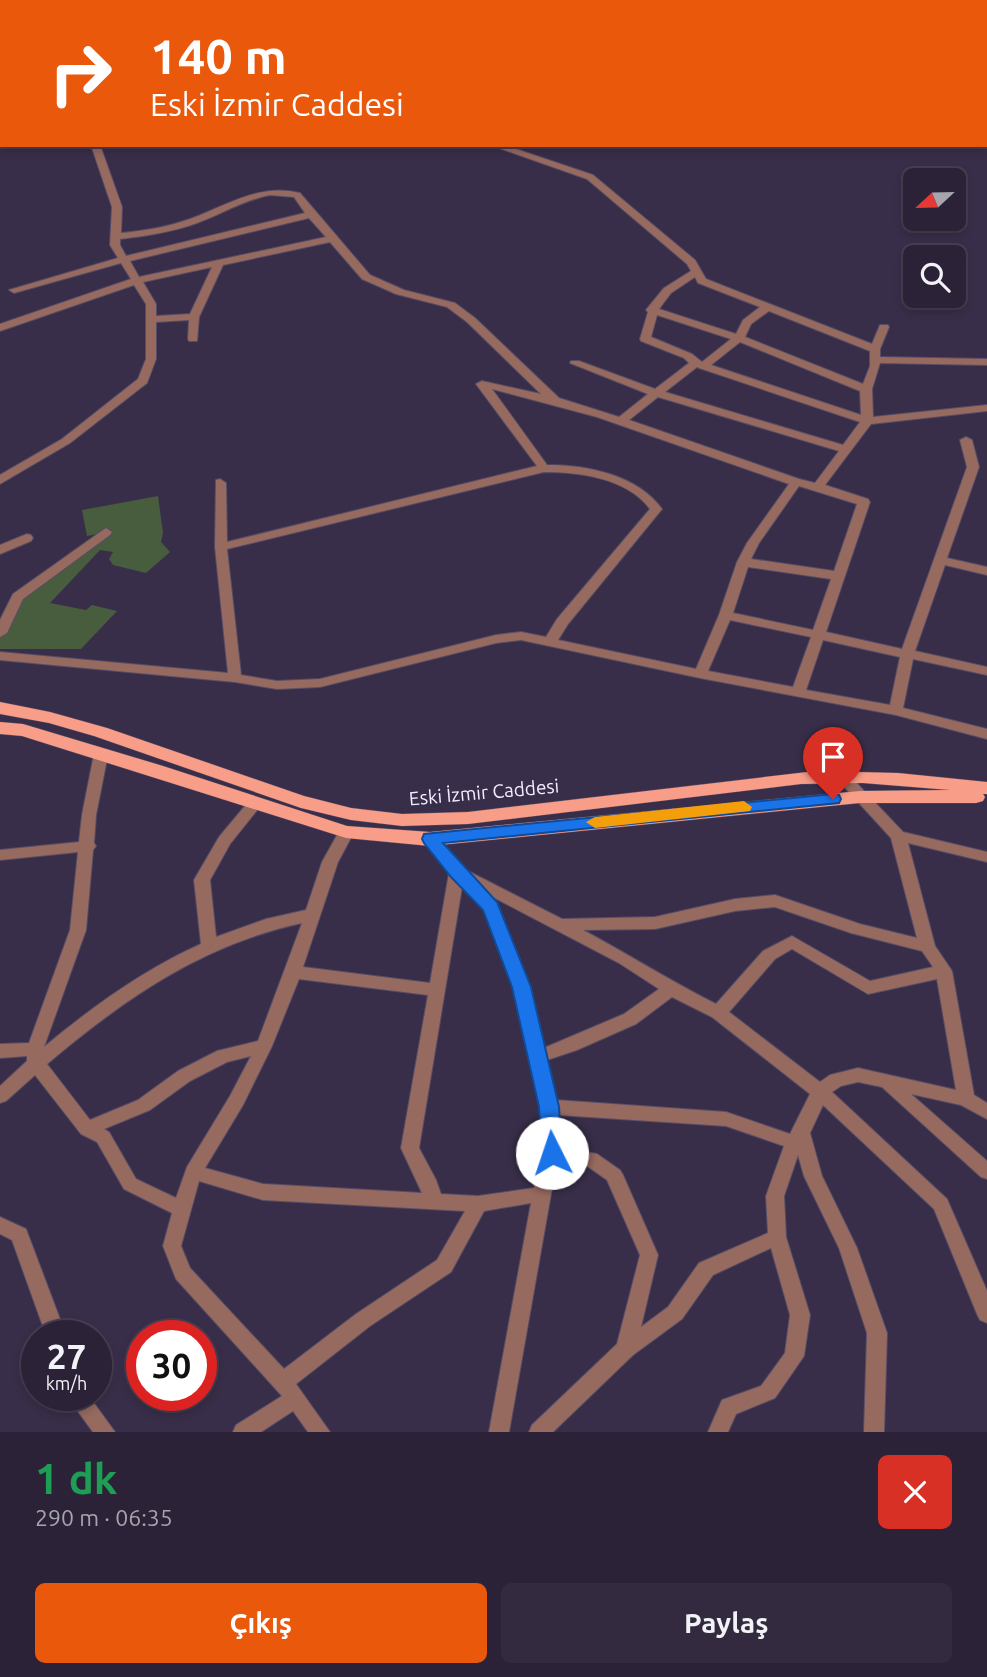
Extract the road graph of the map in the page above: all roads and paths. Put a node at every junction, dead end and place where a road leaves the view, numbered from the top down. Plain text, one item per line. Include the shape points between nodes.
1 (96, 147) edge
2 (500, 147) edge
3 (313, 214) junction
4 (117, 236) junction
5 (332, 239) junction
6 (125, 259) junction
7 (219, 263) junction
8 (697, 272) junction
9 (138, 280) junction
10 (14, 290) dead end
11 (767, 307) junction
12 (652, 310) junction
13 (194, 317) junction
14 (152, 318) junction
15 (884, 327) dead end
16 (0, 328) edge
17 (739, 338) junction
18 (193, 339) dead end
19 (875, 355) junction
20 (987, 362) edge
21 (575, 363) dead end
22 (699, 364) junction
23 (866, 389) junction
24 (656, 393) junction
25 (557, 403) junction
26 (987, 408) edge
27 (867, 421) junction
28 (619, 422) junction
29 (966, 440) dead end
30 (847, 450) junction
31 (980, 467) edge
32 (544, 468) junction
33 (0, 480) edge
34 (796, 482) junction
35 (220, 483) dead end
36 (818, 487) junction
37 (106, 532) dead end
38 (27, 538) dead end
39 (222, 547) junction
40 (0, 550) edge
41 (941, 560) junction
42 (743, 562) junction
43 (987, 572) edge
44 (840, 576) junction
45 (726, 615) junction
46 (0, 633) edge
47 (821, 635) junction
48 (551, 641) junction
49 (908, 652) junction
50 (0, 656) edge
51 (987, 671) edge
52 (700, 674) junction
53 (235, 678) junction
54 (799, 691) junction
55 (0, 708) edge
56 (896, 711) junction
57 (0, 727) edge
58 (987, 734) edge
59 (101, 754) junction
60 (843, 777) junction
61 (987, 788) edge
62 (860, 797) junction
63 (987, 798) edge
64 (255, 804) junction
65 (346, 832) junction
66 (898, 836) junction
67 (430, 839) junction
68 (88, 846) junction
69 (0, 855) edge
70 (987, 857) edge
71 (457, 873) junction
72 (311, 915) junction
73 (557, 925) junction
74 (209, 947) junction
75 (927, 947) junction
76 (944, 971) junction
77 (293, 972) junction
78 (671, 989) junction
79 (437, 990) junction
80 (718, 1013) junction
81 (264, 1046) junction
82 (0, 1051) edge
83 (36, 1056) junction
84 (536, 1056) junction
85 (888, 1083) junction
86 (820, 1092) junction
87 (0, 1096) edge
88 (966, 1099) junction
89 (549, 1107) junction
90 (987, 1112) edge
91 (87, 1129) junction
92 (797, 1138) junction
93 (552, 1153) junction
94 (193, 1172) junction
95 (987, 1172) edge
96 (542, 1194) junction
97 (434, 1202) junction
98 (478, 1204) junction
99 (181, 1209) junction
100 (0, 1225) edge
101 (778, 1237) junction
102 (987, 1314) edge
103 (50, 1320) edge
104 (626, 1349) junction
105 (283, 1382) junction
106 (296, 1398) junction
107 (89, 1411) edge
108 (106, 1432) edge
109 (243, 1432) edge
110 (320, 1432) edge
111 (499, 1432) edge
112 (539, 1432) edge
113 (718, 1432) edge
114 (874, 1432) edge

1 - 4 street via 117,207
2 - 8 street via 590,177
3 - 4 street via 298,195 283,190 241,200 165,229
3 - 5 street
3 - 6 street
4 - 6 street via 115,245
5 - 7 street
5 - 25 street via 378,284 451,305
6 - 9 street
6 - 10 street
7 - 9 street
7 - 13 street
8 - 11 street via 702,281
8 - 12 street via 677,281
9 - 14 street via 151,304
9 - 16 street
11 - 17 street via 747,321
11 - 19 street
12 - 17 street
12 - 22 street via 645,339
13 - 14 street
13 - 18 street
14 - 33 street via 151,359 144,381 65,441
15 - 19 street
17 - 22 street
17 - 23 street
19 - 20 street
19 - 23 street
21 - 24 street
22 - 24 street
22 - 27 street
23 - 27 street
24 - 28 street
24 - 30 street
25 - 28 street
25 - 32 street via 482,384
26 - 27 street
27 - 30 street
28 - 34 street
29 - 31 street
30 - 36 street
31 - 41 street
32 - 39 street
32 - 48 street via 561,467 631,485 650,498 656,509
34 - 36 street
34 - 42 street
35 - 39 street
36 - 44 street via 864,502
37 - 46 street via 18,597
38 - 40 street
39 - 53 street
41 - 43 street
41 - 49 street
42 - 44 street
42 - 45 street
44 - 47 street
45 - 47 street
45 - 52 street
47 - 49 street
47 - 54 street
48 - 52 street
48 - 53 street via 521,636 496,639 320,682 277,685
49 - 51 street
49 - 56 street
50 - 53 street
52 - 54 street
54 - 56 street
55 - 60 main road, Eski İzmir Caddesi via 83,727 301,801 402,820
56 - 58 street
57 - 59 main road, Eski İzmir Caddesi
59 - 64 main road, Eski İzmir Caddesi
59 - 68 street
60 - 61 main road, Eski İzmir Caddesi
60 - 62 street
62 - 63 main road, Eski İzmir Caddesi
62 - 66 street
62 - 67 main road, Eski İzmir Caddesi
64 - 65 main road, Eski İzmir Caddesi
64 - 74 street via 224,841 202,880
65 - 67 main road, Eski İzmir Caddesi
65 - 72 street
66 - 70 street
66 - 75 street
67 - 71 street
68 - 69 street
68 - 83 street via 78,930
71 - 73 street
71 - 79 street
71 - 84 street via 491,907 521,987
72 - 74 street via 267,924
72 - 77 street
73 - 75 street via 655,923 775,901
73 - 78 street
74 - 83 street via 110,1003
75 - 76 street
76 - 80 street via 869,988 792,942 769,955
76 - 88 street
77 - 79 street
77 - 81 street
78 - 80 street
78 - 84 street via 630,1019
79 - 97 street via 410,1148
80 - 86 street
81 - 91 street via 223,1056 184,1076 144,1105
81 - 94 street
82 - 83 street
83 - 87 street
83 - 91 street
84 - 89 street
85 - 86 street via 858,1075 836,1080
85 - 88 street
85 - 95 street
86 - 92 street
86 - 102 street via 942,1204
88 - 90 street
89 - 92 street via 726,1119
89 - 93 street
91 - 99 street via 103,1137 130,1184
92 - 101 street via 775,1196
92 - 114 street via 848,1248 877,1333
93 - 96 street
93 - 104 street via 591,1159 614,1175 649,1255
94 - 97 street via 263,1192
94 - 99 street
96 - 98 street
96 - 111 street
97 - 98 street
98 - 105 street via 444,1266 363,1320
99 - 105 street via 173,1246 183,1273
100 - 103 street via 19,1235
101 - 104 street via 706,1269 675,1313
101 - 113 street via 800,1315 794,1356 768,1392 729,1407
104 - 112 street
105 - 106 street
106 - 109 street
106 - 110 street
107 - 108 street

